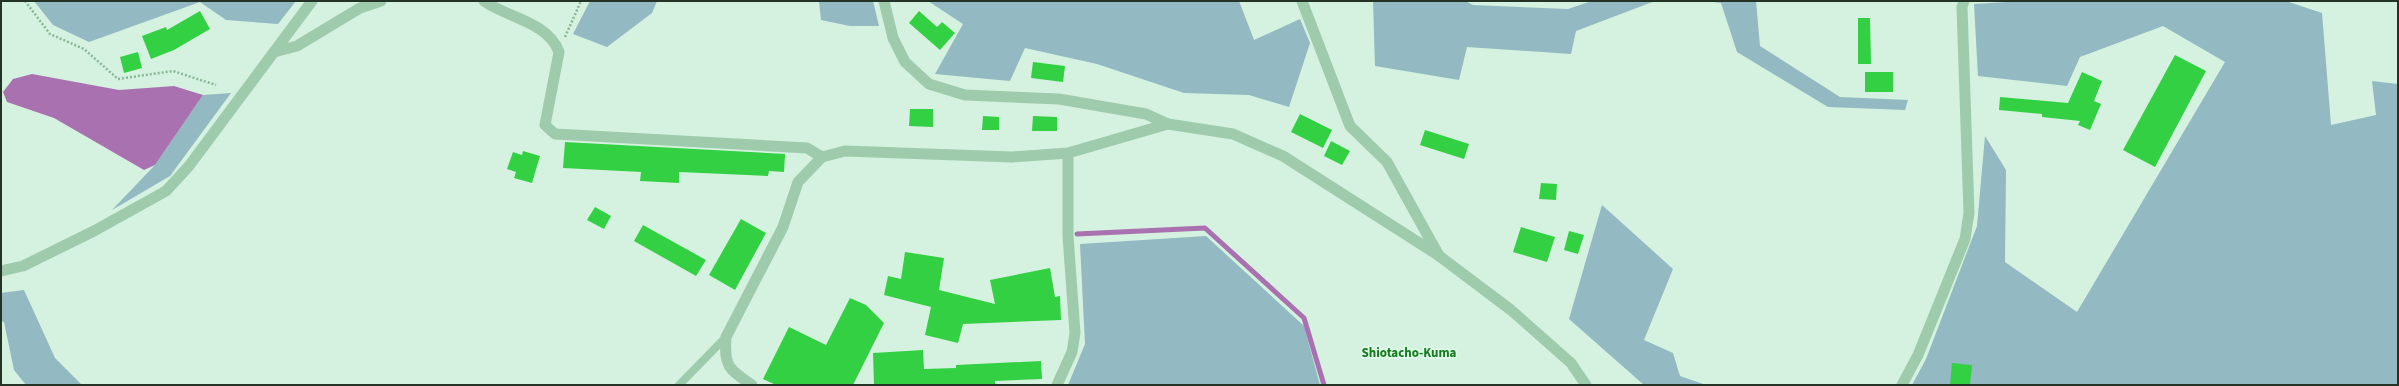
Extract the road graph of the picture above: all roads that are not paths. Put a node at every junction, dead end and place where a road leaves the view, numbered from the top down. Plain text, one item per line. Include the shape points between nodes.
1 (312, 1) edge
2 (381, 1) edge
3 (484, 1) edge
4 (884, 1) edge
5 (1302, 1) edge
6 (1964, 1) edge
7 (274, 52) junction
8 (1168, 124) junction
9 (1068, 153) junction
10 (822, 157) junction
11 (1438, 255) junction
12 (1, 271) edge
13 (726, 336) junction
14 (679, 385) edge
15 (752, 385) edge
16 (1057, 385) edge
17 (1586, 385) edge
18 (1902, 385) edge

1 - 7 street
2 - 7 street via 360,8 297,46
3 - 10 street via 495,9 533,25 555,41 559,52 545,125 555,134 807,148
4 - 8 street via 893,38 905,62 929,84 964,94 1059,99 1146,114
5 - 11 street via 1350,126 1387,162
6 - 18 street via 1962,7 1969,213 1965,239 1918,355
7 - 12 street via 189,166 166,191 30,263
8 - 9 street
8 - 11 street via 1233,134 1283,156
9 - 10 street via 1012,157 845,151
9 - 16 street via 1068,236 1075,333 1072,352
10 - 13 street via 798,182 783,227
11 - 17 street via 1516,315 1571,363
13 - 14 lane
13 - 15 street via 724,356 732,371

